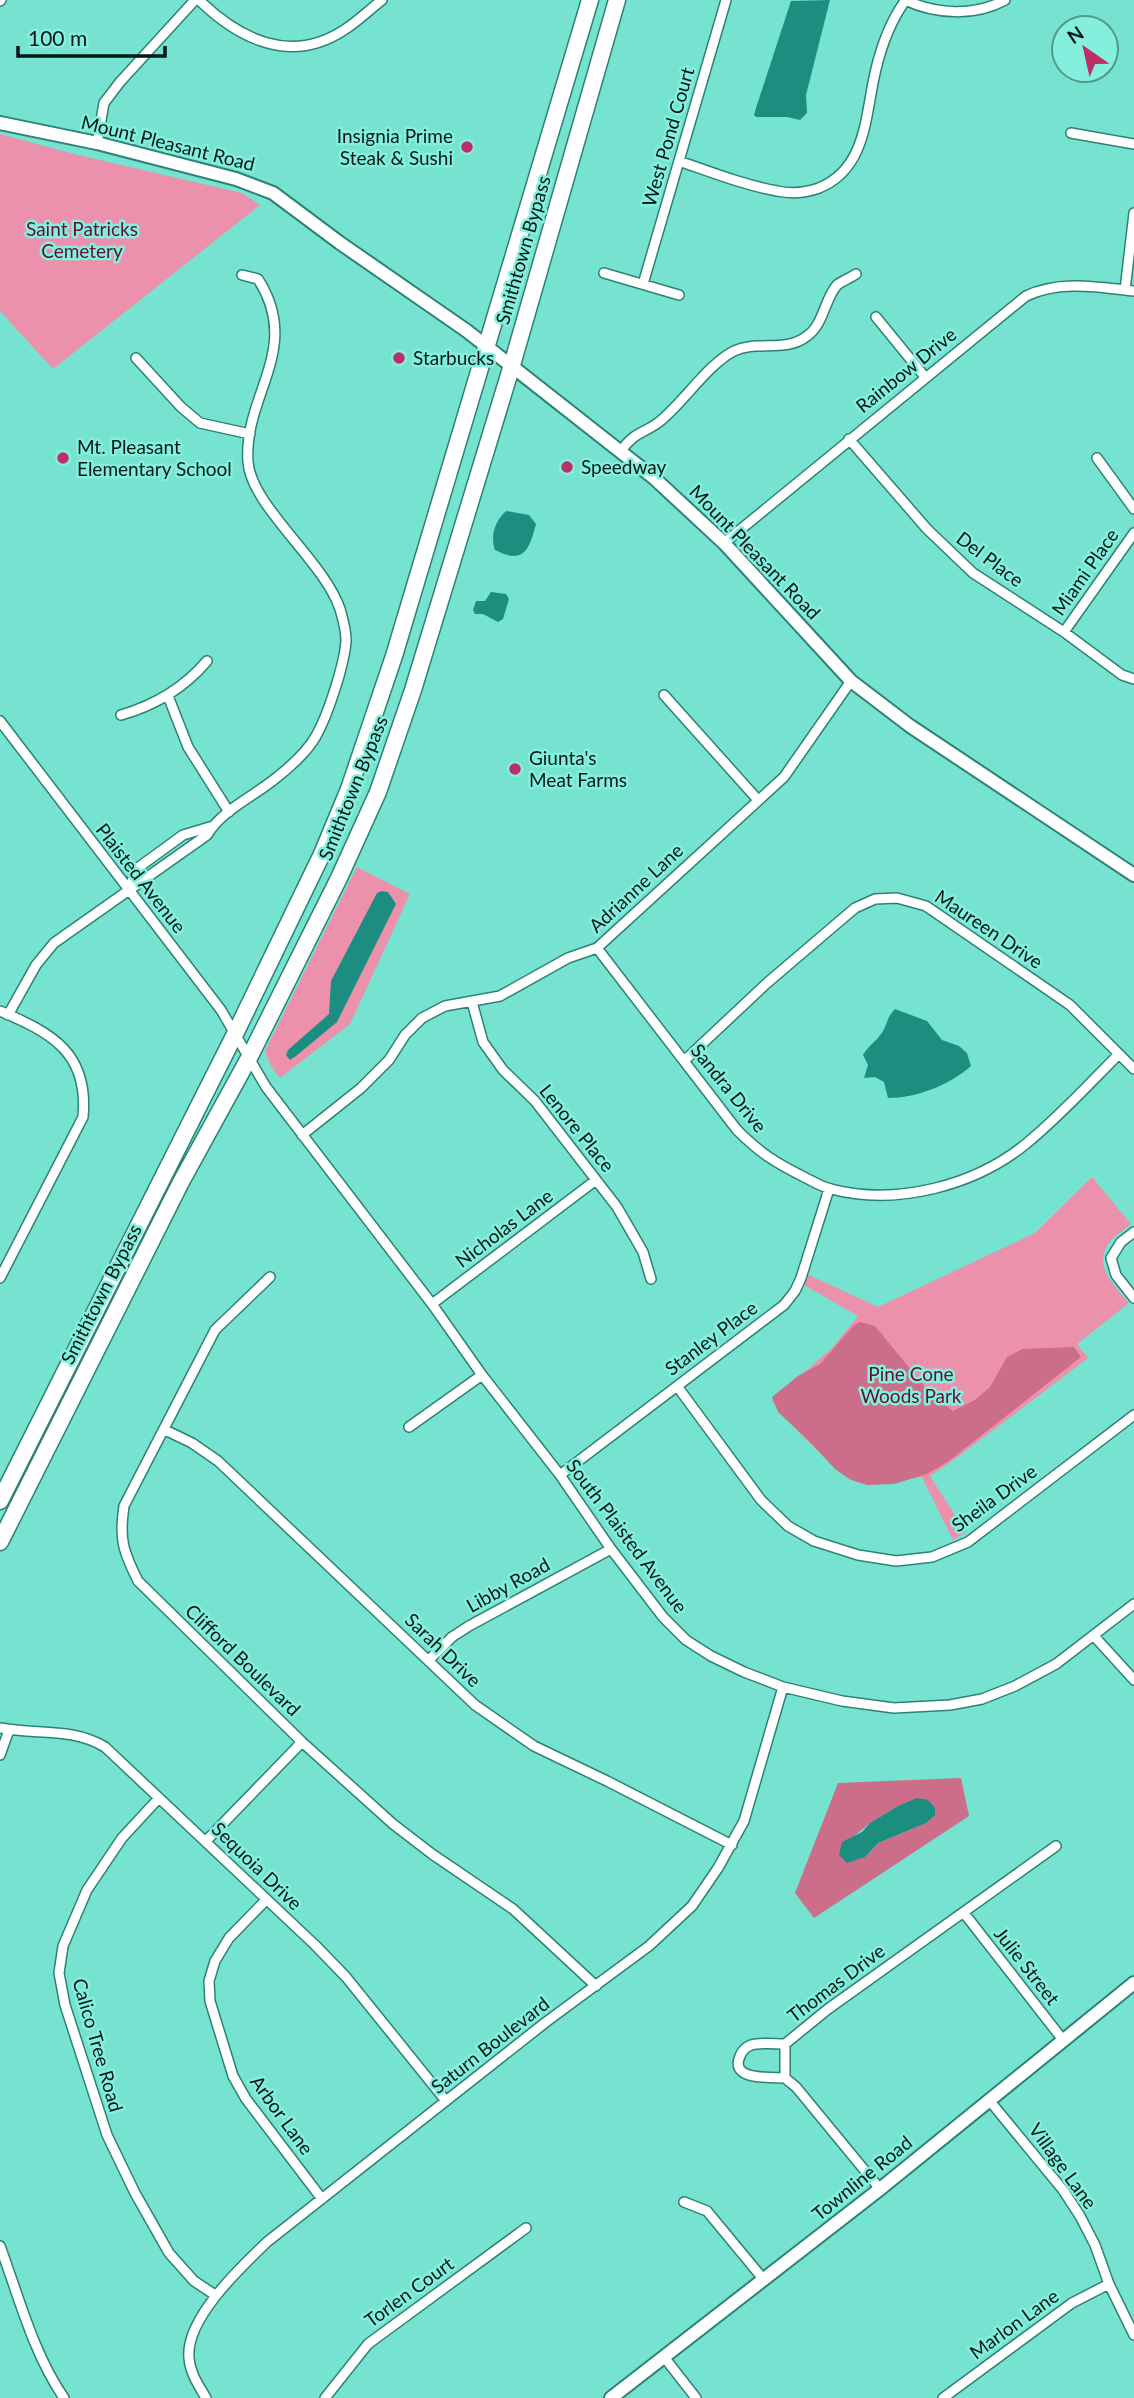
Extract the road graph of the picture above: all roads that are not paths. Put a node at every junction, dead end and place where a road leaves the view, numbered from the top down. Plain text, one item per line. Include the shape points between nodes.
1 (197, 0) edge
2 (382, 0) edge
3 (590, 0) edge
4 (617, 0) edge
5 (726, 0) edge
6 (905, 0) edge
7 (1005, 0) edge
8 (0, 123) edge
9 (1071, 133) dead end
10 (97, 143) junction
11 (1134, 144) edge
12 (679, 161) junction
13 (1134, 213) edge
14 (604, 272) dead end
15 (856, 274) dead end
16 (242, 275) dead end
17 (643, 284) junction
18 (1129, 290) edge
19 (678, 295) dead end
20 (876, 317) dead end
21 (487, 346) junction
22 (136, 358) dead end
23 (512, 365) junction
24 (925, 376) junction
25 (250, 434) junction
26 (849, 439) junction
27 (621, 451) junction
28 (1097, 458) dead end
29 (1134, 509) edge
30 (1134, 533) edge
31 (724, 543) junction
32 (1064, 632) junction
33 (208, 661) dead end
34 (1134, 679) edge
35 (852, 681) junction
36 (664, 695) dead end
37 (167, 696) junction
38 (121, 715) dead end
39 (0, 721) edge
40 (758, 800) junction
41 (229, 812) junction
42 (213, 825) junction
43 (157, 854) junction
44 (165, 865) junction
45 (1134, 875) edge
46 (128, 889) junction
47 (597, 948) junction
48 (472, 1002) junction
49 (4, 1013) edge
50 (235, 1034) junction
51 (1119, 1054) junction
52 (249, 1058) junction
53 (685, 1060) junction
54 (1134, 1069) edge
55 (302, 1135) junction
56 (596, 1180) junction
57 (829, 1189) junction
58 (1134, 1232) edge
59 (270, 1277) dead end
60 (0, 1278) edge
61 (651, 1279) dead end
62 (1134, 1298) edge
63 (432, 1304) junction
64 (482, 1375) junction
65 (677, 1386) junction
66 (1134, 1415) edge
67 (409, 1427) dead end
68 (165, 1430) junction
69 (560, 1475) junction
70 (0, 1501) edge
71 (0, 1542) edge
72 (611, 1549) junction
73 (1134, 1604) edge
74 (1094, 1636) junction
75 (429, 1660) junction
76 (1134, 1680) edge
77 (783, 1687) junction
78 (4, 1729) edge
79 (302, 1742) junction
80 (0, 1755) edge
81 (159, 1798) junction
82 (206, 1841) junction
83 (732, 1845) junction
84 (1056, 1846) dead end
85 (266, 1900) junction
86 (964, 1913) junction
87 (1134, 1983) edge
88 (596, 1986) junction
89 (1063, 2040) junction
90 (785, 2044) junction
91 (785, 2078) junction
92 (989, 2100) junction
93 (446, 2101) junction
94 (880, 2189) junction
95 (322, 2199) junction
96 (684, 2202) dead end
97 (526, 2228) dead end
98 (0, 2246) edge
99 (764, 2280) junction
100 (1108, 2284) junction
101 (215, 2295) junction
102 (1134, 2335) edge
103 (664, 2357) junction
104 (64, 2398) edge
105 (206, 2398) edge
106 (326, 2398) edge
107 (611, 2398) edge
108 (696, 2398) edge
109 (943, 2398) edge

1 - 2 street via 247,37 297,46 343,31
1 - 10 street via 104,103
3 - 21 highway, Smithtown Bypass
4 - 23 highway, Smithtown Bypass
5 - 12 street, West Pond Court
6 - 7 street via 921,7 967,12
6 - 12 street via 883,41 863,140 842,174 826,185 794,193
8 - 10 street, Mount Pleasant Road
9 - 11 street
10 - 21 street, Mount Pleasant Road via 265,188
12 - 17 street, West Pond Court
13 - 18 street
14 - 17 street
15 - 27 street via 837,286 808,336 796,343 734,351 658,423 635,435
16 - 25 street via 258,279 269,296 276,341
17 - 19 street
18 - 24 street, Rainbow Drive via 1044,288 1026,296
20 - 24 street
21 - 23 street, Mount Pleasant Road
21 - 50 highway, Smithtown Bypass via 358,767 322,854
22 - 25 street via 200,423
23 - 27 street, Mount Pleasant Road
23 - 52 highway, Smithtown Bypass via 386,769 344,869
24 - 26 street, Rainbow Drive
25 - 41 street via 248,464 255,486 325,578 336,597 346,643 316,737 275,779
26 - 31 street, Rainbow Drive
26 - 32 street, Del Place via 948,551 973,573
27 - 31 street, Mount Pleasant Road
28 - 29 street
30 - 32 street, Miami Place
31 - 35 street, Mount Pleasant Road
32 - 34 street, Del Place
33 - 37 street
35 - 40 street, Adrianne Lane via 784,777
35 - 45 street, Mount Pleasant Road via 910,726
36 - 40 street
37 - 38 street
37 - 41 street via 188,747
39 - 46 street, Plaisted Avenue
40 - 47 street, Adrianne Lane
41 - 42 street
42 - 43 street via 183,835
42 - 44 street via 207,835
43 - 44 street
43 - 46 street via 139,867
44 - 46 street
46 - 49 street via 54,943
46 - 50 street, Plaisted Avenue
47 - 48 street, Adrianne Lane via 568,958 500,996
47 - 53 street, Sandra Drive
48 - 55 street, Adrianne Lane via 445,1006 422,1018 361,1088
48 - 56 street, Lenore Place via 483,1042
49 - 60 street via 52,1036 65,1048 82,1082 84,1101 83,1117
50 - 52 street, Plaisted Avenue
50 - 70 highway, Smithtown Bypass
51 - 53 street, Maureen Drive via 1070,1004 926,906 897,898 875,899 855,908
51 - 54 street, Maureen Drive
51 - 57 street, Sandra Drive via 1026,1144 987,1169 953,1184 907,1193 871,1196
52 - 55 street, South Plaisted Avenue
52 - 71 highway, Smithtown Bypass via 181,1182
53 - 57 street, Sandra Drive via 737,1130 762,1155
55 - 63 street, South Plaisted Avenue
56 - 61 street, Lenore Place via 643,1252
56 - 63 street, Nicholas Lane
57 - 65 street, Stanley Place via 795,1291 784,1305
58 - 62 street via 1111,1258 1116,1275
59 - 68 street, Clifford Boulevard via 215,1330
63 - 64 street, South Plaisted Avenue
64 - 67 street
64 - 69 street, South Plaisted Avenue
65 - 66 street, Sheila Drive via 761,1500 788,1526 814,1541 896,1561 932,1557 968,1542
65 - 69 street, Stanley Place
68 - 75 street, Sarah Drive via 218,1461
68 - 79 street, Clifford Boulevard via 124,1506 120,1530 125,1555 138,1581
69 - 72 street, South Plaisted Avenue
72 - 75 street, Libby Road via 469,1626
72 - 77 street, South Plaisted Avenue via 686,1640 744,1672
73 - 74 street, South Plaisted Avenue
74 - 76 street
74 - 77 street, South Plaisted Avenue via 1056,1664 982,1699 894,1708
75 - 83 street, Sarah Drive via 475,1705 534,1746
77 - 83 street, Saturn Boulevard via 744,1821
78 - 80 street
78 - 81 street, Sequoia Drive via 92,1739
79 - 82 street
79 - 88 street, Clifford Boulevard via 393,1824 513,1909
81 - 82 street, Sequoia Drive
81 - 101 street, Calico Tree Road via 122,1838 87,1890 63,1945 59,1973 107,2135 135,2193 169,2253 194,2281
82 - 85 street, Sequoia Drive
83 - 88 street, Saturn Boulevard via 692,1906
84 - 86 street, Thomas Drive
85 - 93 street, Sequoia Drive via 346,1977
85 - 95 street, Arbor Lane via 229,1938 215,1961 210,2001 233,2076 246,2099
86 - 89 street, Julie Street
86 - 90 street, Thomas Drive
87 - 89 street, Townline Road
88 - 93 street, Saturn Boulevard
89 - 92 street, Townline Road
90 - 91 street, Thomas Drive
90 - 91 street via 751,2045 738,2061 749,2077
91 - 94 street
92 - 94 street, Townline Road
92 - 100 street, Village Lane via 1063,2190 1095,2245
93 - 95 street, Saturn Boulevard
94 - 99 street, Townline Road
95 - 101 street, Saturn Boulevard via 267,2242
96 - 99 street via 707,2211
97 - 106 street, Torlen Court via 368,2344
98 - 104 street via 49,2376
99 - 103 street, Townline Road
100 - 102 street, Village Lane
100 - 109 street, Marlon Lane via 1054,2316
101 - 105 street, Saturn Boulevard via 197,2325 189,2357
103 - 107 street, Townline Road
103 - 108 street

